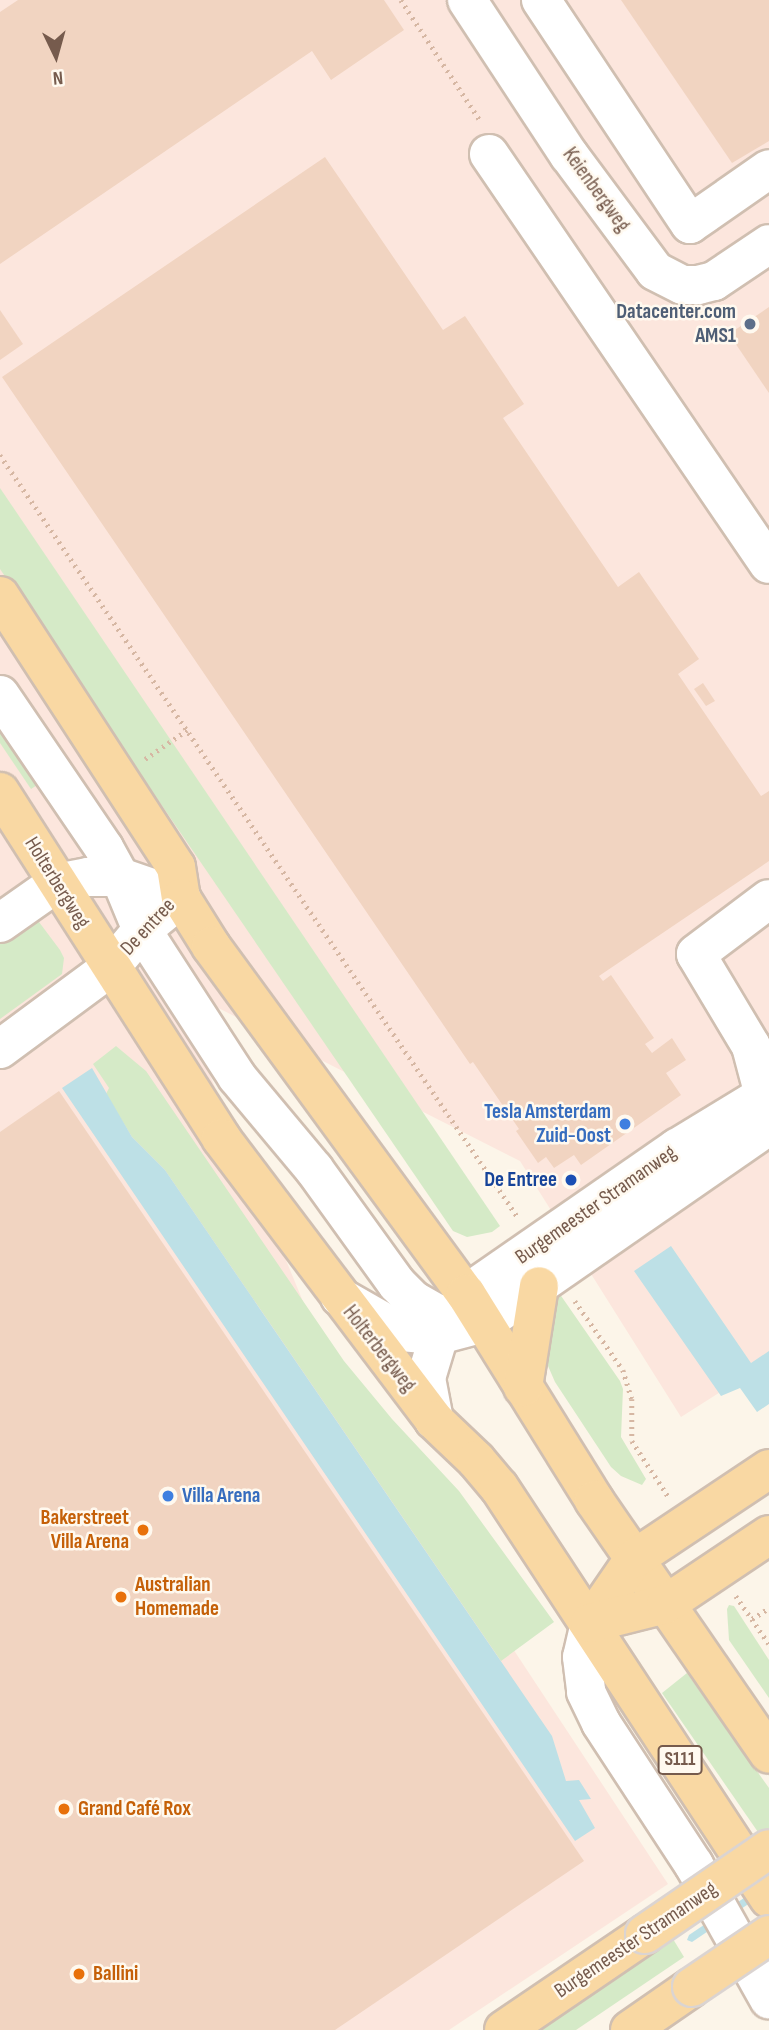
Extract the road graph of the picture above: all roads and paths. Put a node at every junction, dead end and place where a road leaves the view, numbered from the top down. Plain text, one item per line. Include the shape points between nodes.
1 (467, 0) edge
2 (541, 0) edge
3 (489, 154) dead end
4 (769, 169) edge
5 (769, 244) edge
6 (0, 455) edge
7 (769, 564) edge
8 (0, 596) edge
9 (0, 695) edge
10 (0, 792) edge
11 (120, 877) junction
12 (57, 883) junction
13 (180, 898) junction
14 (769, 899) edge
15 (0, 923) edge
16 (142, 930) junction
17 (111, 967) junction
18 (0, 1049) edge
19 (767, 1104) edge
20 (544, 1268) junction
21 (337, 1294) junction
22 (459, 1318) junction
23 (523, 1387) junction
24 (434, 1420) junction
25 (769, 1469) edge
26 (669, 1498) dead end
27 (769, 1535) edge
28 (634, 1559) junction
29 (666, 1604) junction
30 (769, 1608) edge
31 (590, 1623) junction
32 (769, 1644) edge
33 (769, 1754) edge
34 (769, 1849) edge
35 (769, 1898) edge
36 (769, 1935) edge
37 (769, 1999) edge
38 (503, 2030) edge
39 (630, 2030) edge

1 - 5 street, Keienbergweg via 569,155 655,271 682,285 698,285 713,281
2 - 4 street via 690,224
3 - 7 street
6 - 20 path
8 - 13 main road via 176,867
9 - 11 street
10 - 12 main road, Holterbergweg / S111
11 - 12 street, De entree
11 - 13 street, De entree
11 - 16 street
12 - 15 street, De entree
12 - 17 main road, Holterbergweg / S111
13 - 16 street, De entree
13 - 22 main road
14 - 19 street via 696,954 751,1046
16 - 17 street, De entree
16 - 22 street via 237,1077 314,1169 397,1284 413,1300
17 - 18 street, De entree
17 - 21 main road, Holterbergweg / S111 via 221,1138
19 - 20 street, Burgemeester Stramanweg via 677,1148
20 - 22 street, Burgemeester Stramanweg
20 - 23 main road
20 - 26 path via 623,1370 632,1399 632,1441
21 - 22 street via 401,1332
21 - 24 main road, Holterbergweg / S111
22 - 23 main road
22 - 24 street via 426,1378
23 - 28 main road
24 - 31 main road, Holterbergweg / S111 via 499,1488
25 - 28 main road
27 - 29 main road
28 - 29 main road
28 - 31 main road
29 - 31 main road
29 - 33 main road
30 - 32 path via 752,1619
31 - 35 main road, Holterbergweg / S111
31 - 37 street via 582,1657 586,1692 601,1723 694,1865
34 - 38 main road, Burgemeester Stramanweg, bridge
36 - 39 main road, bridge

